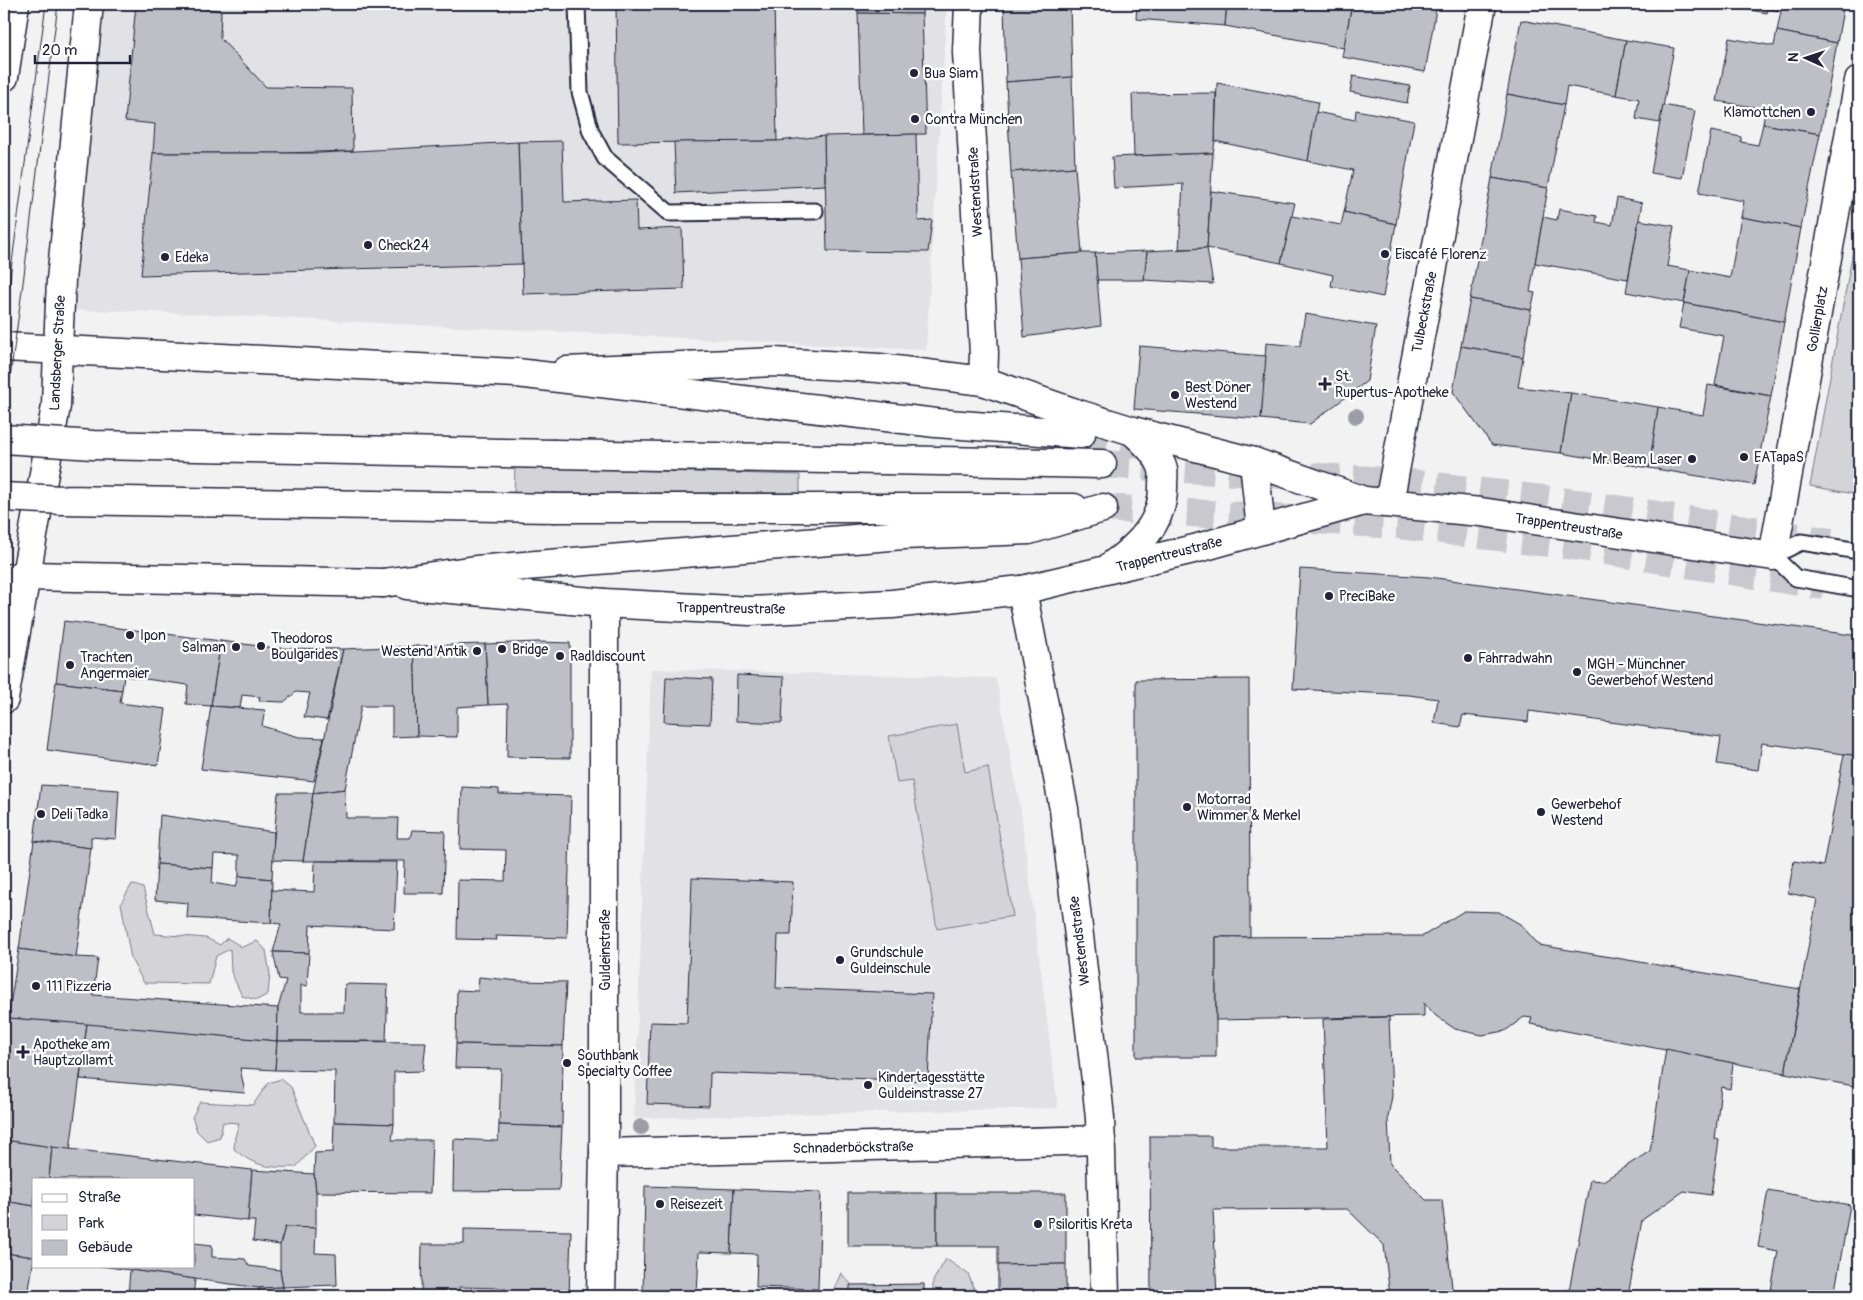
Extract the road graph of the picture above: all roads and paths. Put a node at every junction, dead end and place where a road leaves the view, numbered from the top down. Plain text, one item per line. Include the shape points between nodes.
1 (15, 4) edge
2 (88, 4) edge
3 (577, 4) edge
4 (969, 4) edge
5 (1482, 4) edge
6 (4, 78) edge
7 (1859, 81) edge
8 (815, 211) dead end
9 (4, 347) edge
10 (58, 349) junction
11 (516, 373) junction
12 (983, 381) junction
13 (1133, 431) junction
14 (1081, 434) tunnel mouth
15 (4, 440) edge
16 (1254, 462) junction
17 (1102, 464) tunnel mouth
18 (4, 497) edge
19 (1377, 502) junction
20 (1261, 530) junction
21 (1859, 551) edge
22 (1773, 556) junction
23 (1106, 569) junction
24 (15, 577) edge
25 (383, 583) junction
26 (1859, 589) edge
27 (1022, 590) junction
28 (604, 603) junction
29 (4, 699) edge
30 (1101, 1140) junction
31 (604, 1153) junction
32 (601, 1296) edge
33 (1105, 1296) edge

1 - 6 main road
2 - 10 main road, Landsberger Straße via 61,280
3 - 8 lane via 580,92 591,132 605,158 669,213
4 - 12 main road, Westendstraße via 967,52
5 - 19 main road, Tulbeckstraße
7 - 22 main road, Gollierplatz
9 - 10 main road
10 - 11 main road
10 - 24 main road, Landsberger Straße via 56,406
11 - 12 main road, Trappentreustraße via 774,362 879,368
11 - 14 main road via 936,423
12 - 13 main road, Trappentreustraße
13 - 16 main road, Trappentreustraße
13 - 23 main road, Trappentreustraße via 1156,454 1163,470 1164,495 1159,515 1147,535 1129,554
15 - 17 main road, bridge via 94,445
16 - 19 main road, Trappentreustraße
16 - 20 main road
18 - 25 main road, bridge via 556,508 1103,508 1029,530 902,535 476,570
19 - 20 main road, Trappentreustraße
19 - 22 main road, Trappentreustraße via 1481,512
20 - 23 main road, Trappentreustraße
21 - 22 lane via 1801,542
22 - 26 lane via 1796,578
23 - 27 main road, Trappentreustraße
24 - 25 main road
24 - 29 main road, Landsberger Straße
25 - 28 main road, Trappentreustraße
27 - 28 main road, Trappentreustraße via 892,604 750,611
27 - 30 main road, Westendstraße via 1064,809
28 - 31 main road, Guldeinstraße
30 - 31 main road, Schnaderböckstraße
30 - 33 main road, Westendstraße
31 - 32 main road, Guldeinstraße

